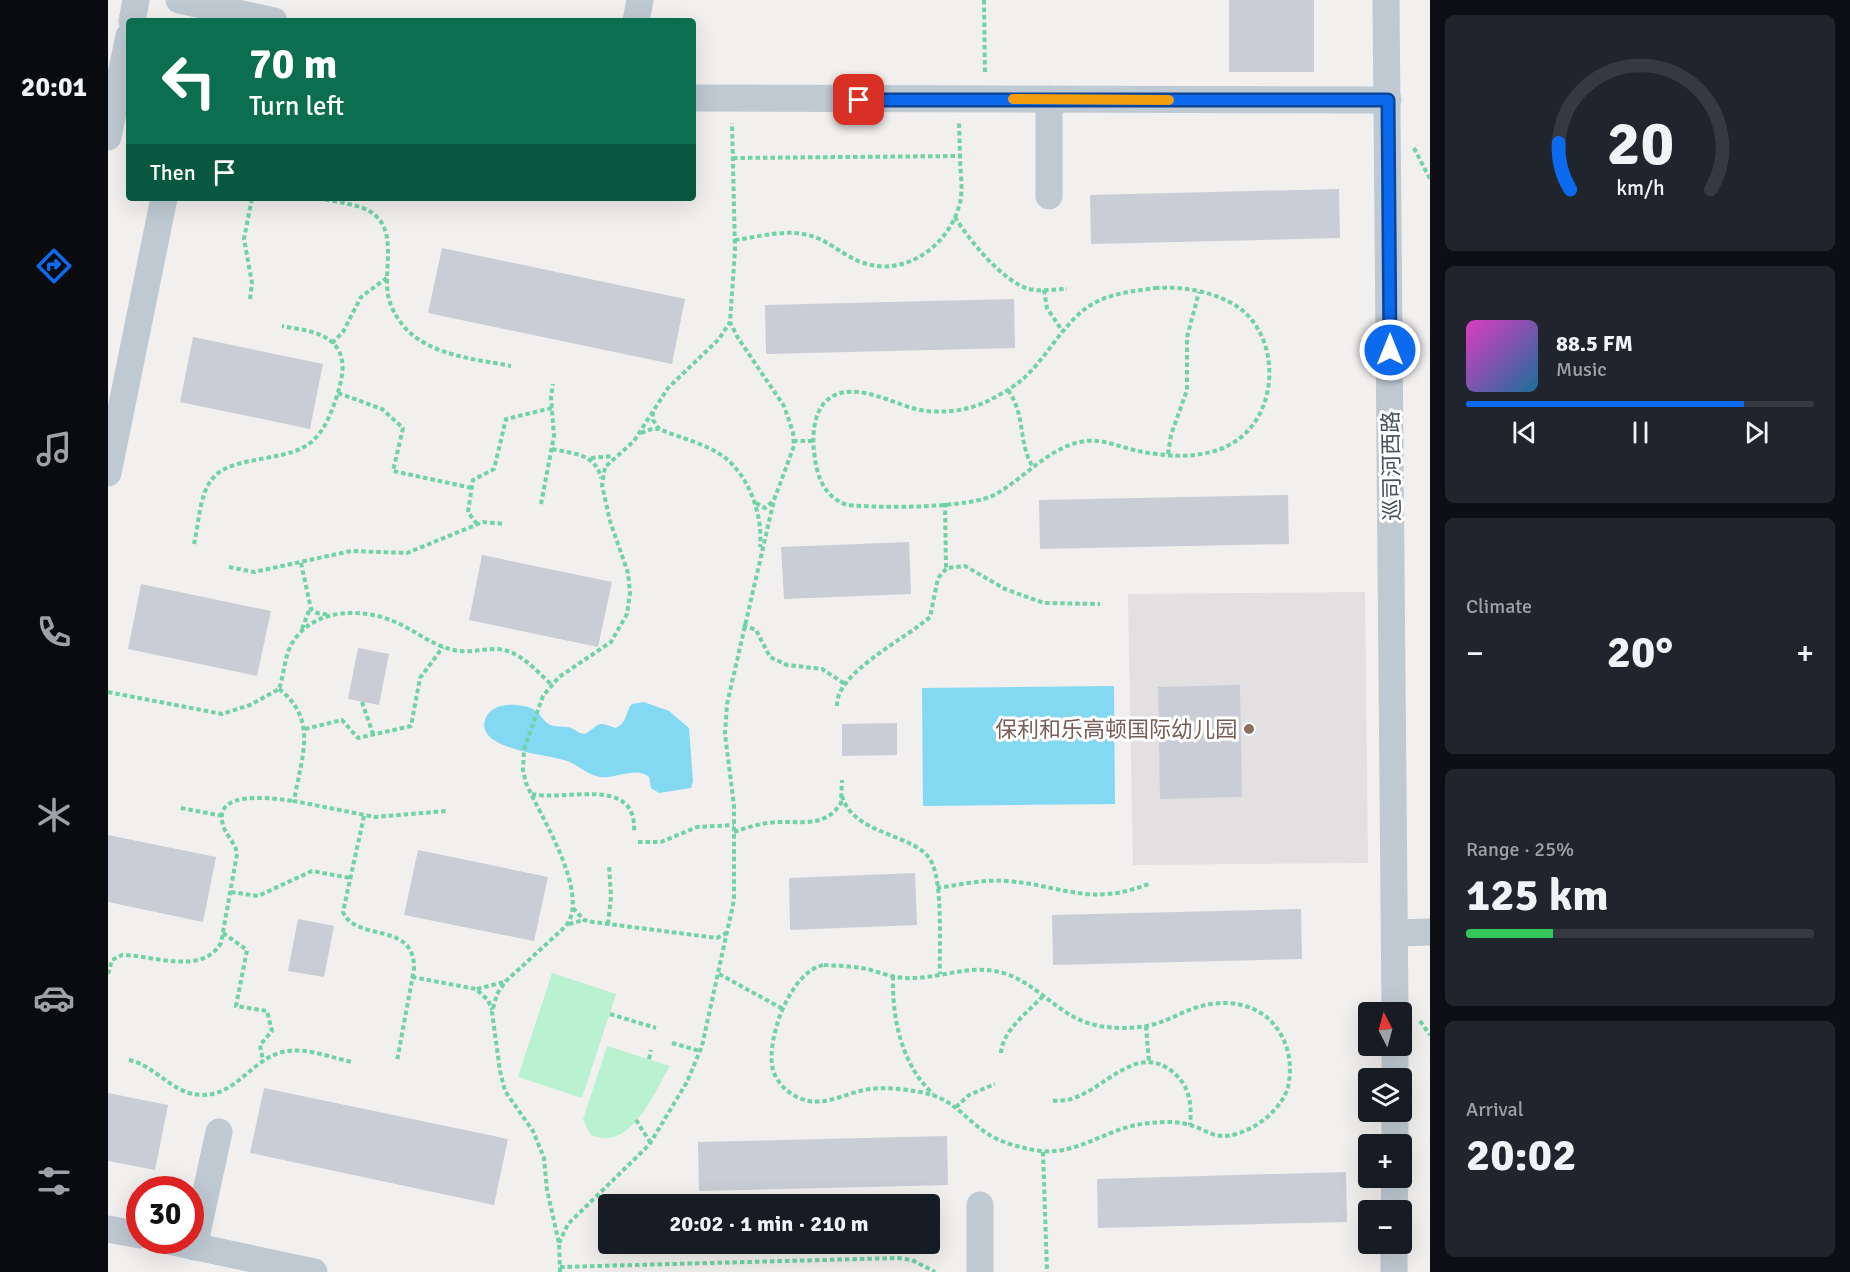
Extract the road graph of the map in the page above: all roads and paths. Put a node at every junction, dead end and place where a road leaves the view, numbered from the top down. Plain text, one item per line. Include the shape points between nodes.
1 (136, 0) edge
2 (640, 0) edge
3 (984, 0) edge
4 (1386, 0) edge
5 (194, 9) edge
6 (133, 18) edge
7 (254, 18) edge
8 (637, 18) edge
9 (126, 50) edge
10 (696, 98) edge
11 (972, 99) junction
12 (1049, 99) junction
13 (732, 100) junction
14 (1388, 100) junction
15 (108, 137) edge
16 (960, 156) junction
17 (733, 158) junction
18 (1049, 196) dead end
19 (163, 201) edge
20 (251, 201) edge
21 (332, 201) edge
22 (954, 217) junction
23 (735, 240) junction
24 (388, 277) junction
25 (1067, 289) dead end
26 (1044, 290) junction
27 (1199, 292) junction
28 (250, 299) dead end
29 (730, 322) junction
30 (282, 326) dead end
31 (1063, 332) junction
32 (332, 343) junction
33 (511, 366) dead end
34 (553, 384) dead end
35 (1008, 390) junction
36 (338, 393) junction
37 (552, 408) junction
38 (654, 408) junction
39 (659, 429) junction
40 (640, 434) junction
41 (793, 441) junction
42 (813, 441) junction
43 (552, 449) junction
44 (617, 454) junction
45 (1168, 454) junction
46 (590, 458) junction
47 (1033, 467) junction
48 (108, 473) edge
49 (602, 485) junction
50 (472, 488) junction
51 (754, 500) junction
52 (774, 500) junction
53 (945, 503) junction
54 (541, 504) dead end
55 (477, 524) junction
56 (505, 524) dead end
57 (194, 544) dead end
58 (760, 556) junction
59 (302, 563) junction
60 (229, 567) dead end
61 (946, 569) junction
62 (1100, 604) dead end
63 (310, 607) junction
64 (333, 615) junction
65 (743, 625) junction
66 (300, 633) junction
67 (443, 647) junction
68 (845, 684) junction
69 (552, 685) junction
70 (279, 689) junction
71 (108, 692) edge
72 (362, 702) dead end
73 (837, 706) dead end
74 (304, 729) junction
75 (373, 734) junction
76 (842, 780) dead end
77 (531, 794) junction
78 (843, 796) junction
79 (294, 801) junction
80 (181, 808) dead end
81 (447, 811) dead end
82 (223, 816) junction
83 (364, 816) junction
84 (734, 825) junction
85 (734, 832) junction
86 (634, 833) dead end
87 (638, 842) dead end
88 (609, 865) dead end
89 (350, 878) junction
90 (1151, 883) dead end
91 (937, 888) junction
92 (231, 892) junction
93 (572, 904) junction
94 (584, 920) junction
95 (608, 924) junction
96 (566, 926) junction
97 (728, 932) junction
98 (1430, 932) edge
99 (223, 933) junction
100 (1396, 933) junction
101 (717, 938) junction
102 (724, 950) junction
103 (108, 974) edge
104 (719, 974) junction
105 (940, 974) junction
106 (893, 976) junction
107 (412, 977) junction
108 (506, 981) junction
109 (476, 989) junction
110 (1042, 997) junction
111 (1395, 1002) edge
112 (783, 1009) junction
113 (492, 1012) junction
114 (610, 1014) dead end
115 (1146, 1026) junction
116 (656, 1028) dead end
117 (672, 1043) dead end
118 (651, 1050) dead end
119 (700, 1051) junction
120 (1001, 1053) dead end
121 (649, 1059) dead end
122 (129, 1060) dead end
123 (397, 1060) dead end
124 (263, 1061) junction
125 (352, 1062) dead end
126 (1149, 1062) junction
127 (995, 1084) dead end
128 (935, 1095) junction
129 (1053, 1101) dead end
130 (956, 1107) junction
131 (636, 1120) dead end
132 (1190, 1125) junction
133 (219, 1132) dead end
134 (651, 1143) junction
135 (1043, 1152) junction
136 (204, 1201) edge
137 (980, 1205) dead end
138 (108, 1229) edge
139 (126, 1232) edge
140 (559, 1243) junction
141 (204, 1250) edge
142 (1394, 1254) edge
143 (280, 1269) edge
144 (560, 1270) edge
145 (314, 1272) edge
146 (935, 1272) edge
147 (980, 1272) edge
148 (1047, 1272) edge
149 (1394, 1272) edge

1 - 6 street
2 - 8 street
3 - 11 path
4 - 14 street, 巡司河西路
5 - 7 street
9 - 15 street
10 - 13 street
11 - 12 street
11 - 13 street
11 - 16 path
12 - 14 street
12 - 18 street
13 - 17 path
14 - 100 street, 巡司河西路
16 - 17 path
16 - 22 path via 961,194
17 - 23 path
19 - 48 street
20 - 28 path via 244,239 252,278
21 - 24 path via 363,208 375,216 388,241
22 - 23 path via 943,237 924,255 886,267 854,259 807,234
22 - 26 path via 980,251 1018,284
23 - 29 path
24 - 32 path via 361,297 344,332
24 - 33 path via 388,296 397,317 418,339 452,354
25 - 26 path
26 - 31 path via 1047,308
27 - 31 path via 1167,287 1110,296 1084,310
27 - 45 path via 1187,337 1187,390
27 - 45 path via 1230,303 1254,323 1266,352 1269,383 1255,422 1233,443 1205,453
29 - 38 path via 719,339 668,388
29 - 41 path via 784,406
30 - 32 path via 320,334
31 - 35 path via 1030,372
32 - 36 path via 341,359
34 - 37 path
35 - 42 path via 973,407 945,412 858,392 841,393 817,413
35 - 47 path via 1019,407
36 - 50 path via 382,409 403,428 393,471
36 - 57 path via 324,428 308,446 236,464 213,477
37 - 43 path
37 - 50 path via 506,419 494,469 473,480
38 - 39 path via 653,420
38 - 40 path
39 - 40 path
39 - 51 path via 725,458
40 - 44 path
41 - 42 path
41 - 52 path
42 - 53 path via 821,481 840,502 867,507
43 - 46 path
43 - 54 path
44 - 46 path
44 - 49 path via 605,467
45 - 47 path via 1088,441 1062,448
46 - 49 path via 598,468
47 - 53 path via 988,497
49 - 69 path via 628,573 627,614 611,642
50 - 55 path via 468,512
51 - 52 path via 762,508
51 - 58 path
52 - 58 path
53 - 61 path
55 - 56 path
55 - 59 path via 415,551 351,551
58 - 65 path
59 - 60 path via 254,572
59 - 63 path
61 - 62 path via 965,566 1005,589 1044,603
61 - 68 path via 938,578 930,617
63 - 64 path via 317,614
63 - 66 path
64 - 66 path
64 - 67 path via 375,615
65 - 68 path via 756,630 763,648 775,660 822,669
65 - 84 path via 730,682 725,734
66 - 70 path via 287,655
67 - 69 path via 460,652 508,651
67 - 75 path via 420,678 411,726
68 - 73 path via 838,693
69 - 77 path via 537,709 524,749 523,770
70 - 71 path via 250,705 222,714
70 - 74 path via 295,703
72 - 75 path
74 - 75 path via 342,720 358,738
74 - 79 path
76 - 78 path
77 - 86 path via 610,796 630,807
77 - 93 path via 563,857
78 - 85 path via 837,808 816,822 776,822
78 - 91 path via 851,814 928,856
79 - 82 path via 260,796 240,799 226,808
79 - 83 path
80 - 82 path
81 - 83 path
82 - 92 path via 224,828 237,854
83 - 89 path
84 - 85 path
84 - 87 path via 697,827 661,842
85 - 97 path via 734,900
88 - 95 path
89 - 92 path via 312,871 258,896
89 - 107 path via 345,917 353,924 389,934 404,944 413,957
90 - 91 path via 1105,895 1067,893 1004,880
91 - 105 path
92 - 99 path
93 - 94 path
93 - 96 path
94 - 95 path
94 - 96 path
95 - 101 path
96 - 108 path
97 - 101 path
97 - 102 path
98 - 100 street
99 - 103 path via 218,948 201,960 184,962 122,955 112,960
99 - 124 path via 247,950 236,1006 267,1011 272,1031 260,1045
100 - 111 street, 巡司河西路
101 - 102 path via 723,942
102 - 104 path
104 - 112 path
104 - 119 path
105 - 106 path
105 - 110 path via 970,969 995,971 1027,984
106 - 112 path via 865,969 815,967 800,977
106 - 128 path via 897,1030 915,1069
107 - 109 path
107 - 123 path
108 - 109 path
108 - 113 path
109 - 113 path via 488,1000
110 - 115 path via 1065,1013 1094,1025
110 - 120 path via 1008,1034
112 - 128 path via 772,1064 778,1081 793,1095 813,1103 870,1089
113 - 140 path via 502,1082 542,1150
114 - 116 path
115 - 126 path
115 - 132 path via 1204,1005 1234,1003 1269,1017 1284,1038 1290,1065 1287,1091 1263,1121 1223,1137
117 - 119 path
118 - 121 path
119 - 134 path via 687,1082
122 - 124 path via 145,1065 179,1090 206,1095 224,1091
124 - 125 path via 288,1051
126 - 129 path via 1124,1067 1071,1099
126 - 132 path via 1166,1067 1184,1086 1190,1101
127 - 130 path via 969,1095
128 - 130 path
130 - 135 path via 990,1136
131 - 134 path
132 - 135 path via 1135,1124 1075,1148
133 - 136 street
134 - 140 path via 568,1224
135 - 148 path
137 - 147 street
138 - 139 street
140 - 144 path
141 - 143 street
142 - 149 street
143 - 145 street
144 - 146 path via 898,1258 912,1260

